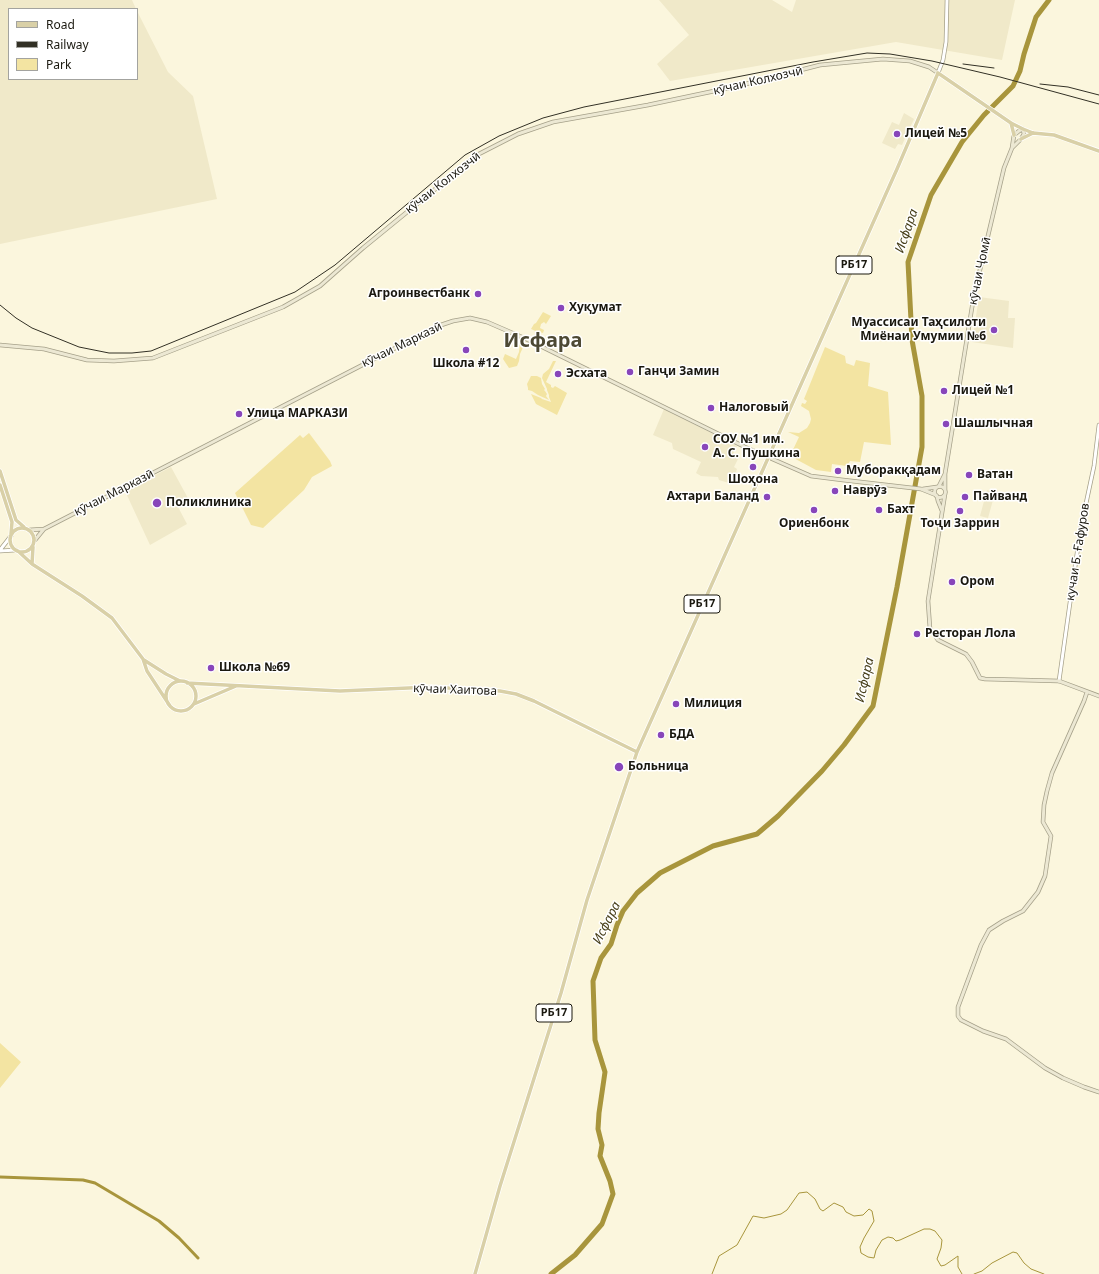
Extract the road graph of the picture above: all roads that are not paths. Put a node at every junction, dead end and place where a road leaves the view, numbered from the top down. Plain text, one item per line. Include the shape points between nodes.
1 (947, 0) edge
2 (938, 73) junction
3 (1011, 123) junction
4 (1023, 130) junction
5 (1033, 133) junction
6 (1014, 135) junction
7 (1021, 139) junction
8 (1012, 148) junction
9 (1099, 151) edge
10 (0, 345) edge
11 (1099, 425) edge
12 (769, 457) junction
13 (0, 471) edge
14 (945, 474) junction
15 (0, 485) edge
16 (938, 487) junction
17 (922, 489) junction
18 (945, 492) junction
19 (936, 495) junction
20 (942, 511) junction
21 (27, 529) junction
22 (44, 530) junction
23 (11, 536) junction
24 (35, 540) junction
25 (33, 546) junction
26 (17, 550) junction
27 (0, 551) edge
28 (32, 564) junction
29 (143, 659) junction
30 (1059, 680) junction
31 (180, 681) junction
32 (187, 683) junction
33 (237, 685) junction
34 (1087, 692) junction
35 (1099, 696) edge
36 (194, 704) junction
37 (170, 706) junction
38 (637, 752) junction
39 (1099, 1092) edge
40 (475, 1274) edge

1 - 2 street via 946,42
2 - 3 main road
2 - 10 main road, кӯчаи Колхозчӣ via 910,61 883,59 820,65 738,86 553,122 518,134 477,155 320,286 283,306 153,358 87,360 44,349
2 - 12 main road, РБ17
3 - 4 main road
3 - 6 main road
4 - 5 main road
4 - 6 main road
4 - 7 main road
5 - 7 main road
5 - 9 main road via 1054,135
6 - 7 main road
6 - 8 main road, кӯчаи Ҷомӣ
7 - 8 main road, кӯчаи Ҷомӣ
8 - 14 main road, кӯчаи Ҷомӣ via 1004,168 974,295
11 - 30 street, кучаи Б. Ғафуров
12 - 17 main road, кӯчаи Марказӣ via 811,476
12 - 22 main road, кӯчаи Марказӣ via 524,338 487,322 470,318 438,326
12 - 38 main road, РБ17
13 - 21 main road via 16,520
14 - 16 main road
14 - 18 main road, кӯчаи Ҷомӣ
15 - 23 main road via 12,522
16 - 17 main road
16 - 18 main road via 944,488
16 - 19 main road via 935,490
17 - 19 main road
18 - 19 main road via 940,497
18 - 20 main road, кӯчаи Ҷомӣ
19 - 20 main road
20 - 30 main road, кӯчаи Ҷомӣ via 928,601 930,629 938,640 966,654 980,678
21 - 22 main road
21 - 23 main road via 18,528
21 - 24 main road
22 - 24 main road
23 - 26 main road via 11,544
23 - 27 street
24 - 25 main road
25 - 26 main road via 24,552
25 - 28 main road
26 - 27 street
26 - 28 main road
28 - 29 main road via 112,618
29 - 31 main road
29 - 37 main road via 147,671
30 - 34 main road
31 - 32 main road
31 - 37 main road via 168,688 166,698
32 - 33 main road, кӯчаи Хаитова
32 - 36 main road via 194,689
33 - 36 main road
33 - 38 main road, кӯчаи Хаитова via 340,691 432,687 500,691 516,694 534,702
34 - 35 main road
34 - 39 main road via 1052,772 1047,791 1043,822 1051,836 1045,876 1038,892 1023,911 989,930 958,1007 958,1016 983,1031 1006,1039 1051,1072
36 - 37 main road via 184,710 176,710
38 - 40 main road, РБ17 via 588,900

